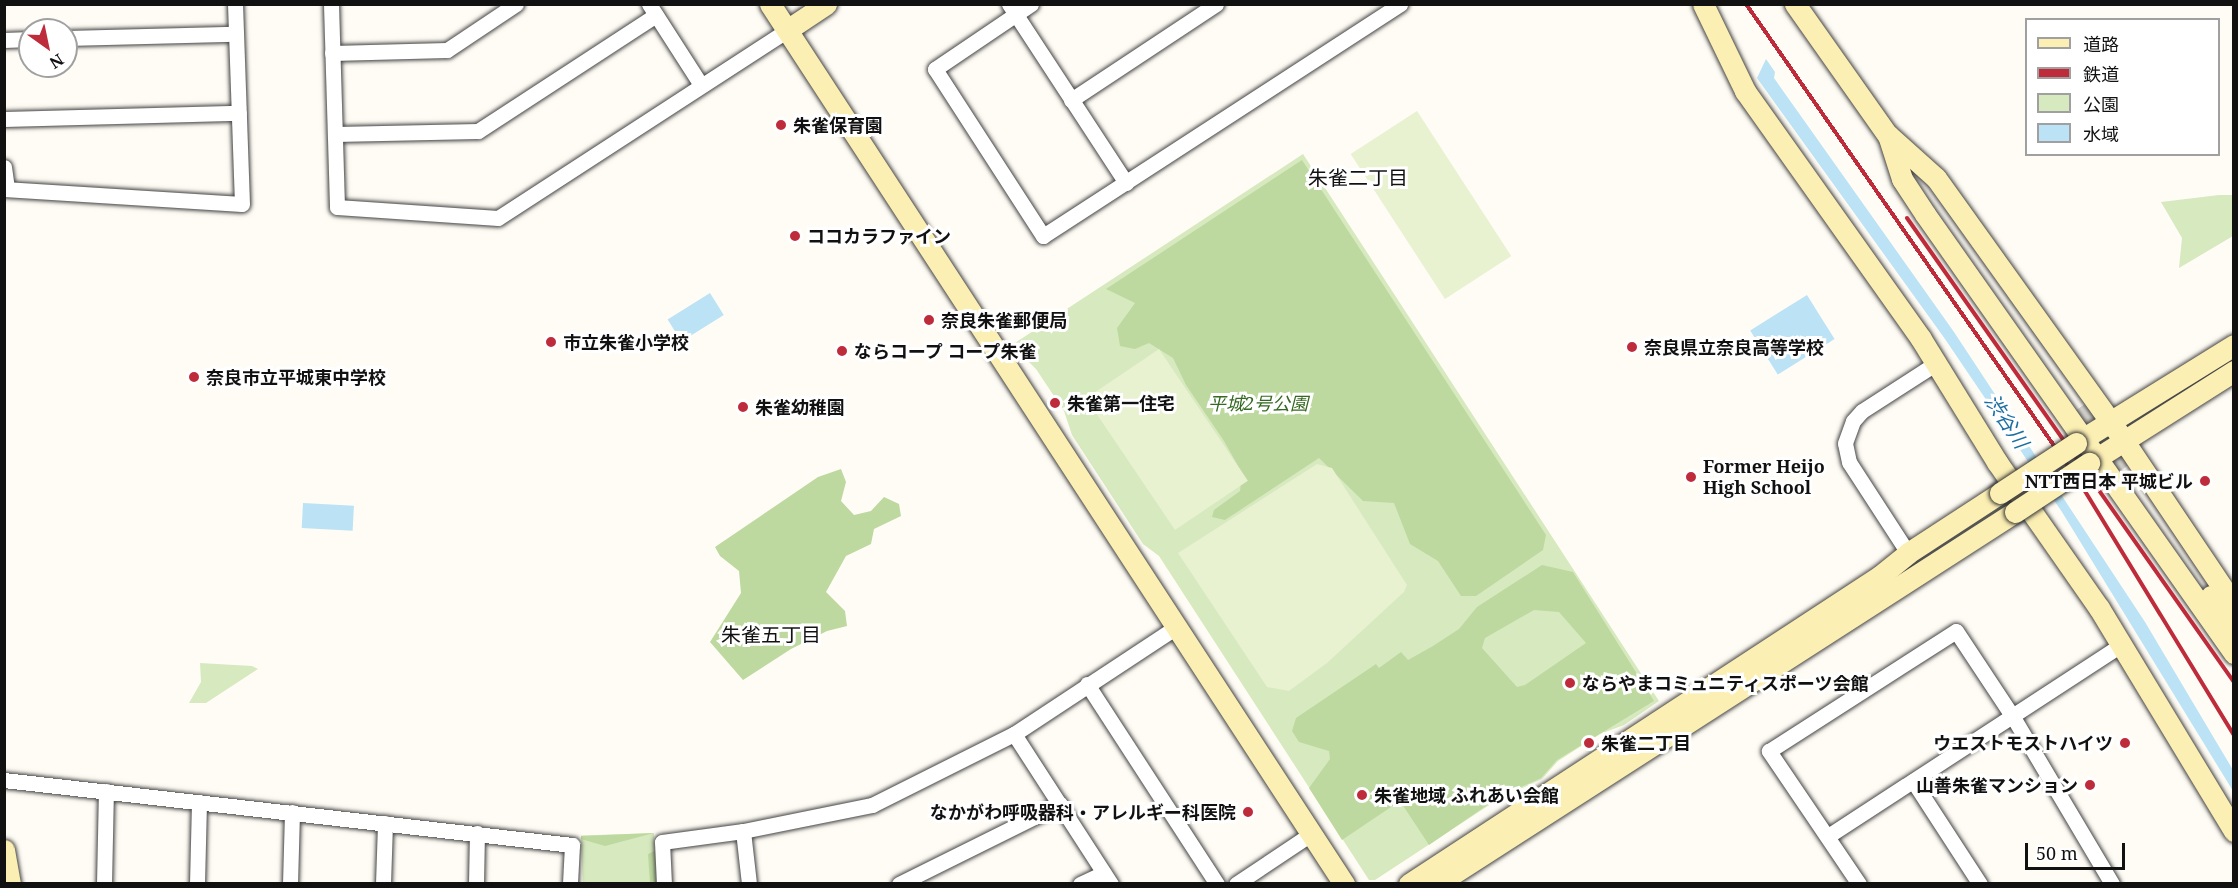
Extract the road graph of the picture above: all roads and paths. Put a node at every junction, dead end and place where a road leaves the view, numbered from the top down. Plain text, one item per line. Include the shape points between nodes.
1 (235, 4) edge
2 (331, 4) edge
3 (516, 4) edge
4 (770, 4) edge
5 (826, 4) edge
6 (1031, 4) edge
7 (1216, 4) edge
8 (1400, 4) edge
9 (1703, 4) edge
10 (1795, 4) edge
11 (652, 10) edge
12 (1012, 10) edge
13 (787, 30) junction
14 (235, 34) junction
15 (78, 38) edge
16 (332, 53) junction
17 (701, 85) junction
18 (1071, 99) junction
19 (239, 113) junction
20 (4, 119) edge
21 (335, 134) junction
22 (1888, 135) junction
23 (4, 167) edge
24 (1126, 183) junction
25 (6, 188) edge
26 (2228, 346) edge
27 (1935, 364) junction
28 (2233, 371) edge
29 (2077, 409) tunnel mouth
30 (2109, 422) junction
31 (2079, 441) junction
32 (2124, 441) junction
33 (2093, 461) junction
34 (2121, 470) tunnel mouth
35 (1908, 554) junction
36 (2234, 605) edge
37 (2234, 627) edge
38 (1175, 628) junction
39 (2122, 644) junction
40 (2234, 653) edge
41 (1087, 684) junction
42 (2013, 717) junction
43 (1014, 734) junction
44 (4, 780) edge
45 (1913, 781) junction
46 (106, 791) junction
47 (199, 802) junction
48 (1060, 804) junction
49 (292, 812) junction
50 (385, 823) junction
51 (743, 831) junction
52 (2234, 831) edge
53 (477, 833) junction
54 (1311, 834) junction
55 (1828, 836) junction
56 (4, 850) edge
57 (1107, 878) edge
58 (10, 884) edge
59 (104, 884) edge
60 (197, 884) edge
61 (290, 884) edge
62 (383, 884) edge
63 (476, 884) edge
64 (570, 884) edge
65 (664, 884) edge
66 (749, 884) edge
67 (899, 884) edge
68 (1080, 884) edge
69 (1218, 884) edge
70 (1236, 884) edge
71 (1344, 884) edge
72 (1409, 884) edge
73 (1437, 884) edge
74 (1858, 884) edge
75 (1980, 884) edge
76 (2112, 884) edge

1 - 14 street
2 - 16 street
3 - 16 street via 447,50
4 - 13 street
5 - 13 street
6 - 12 street
7 - 18 street
8 - 24 street
9 - 27 street via 1741,84
10 - 22 street
11 - 17 street
11 - 21 street via 478,131
12 - 18 street
12 - 24 street via 935,69 1043,236
13 - 17 street
13 - 38 street
14 - 15 street
14 - 19 street
16 - 21 street
17 - 21 street via 498,219 337,207
18 - 24 street
19 - 20 street
19 - 25 street via 242,204
22 - 29 street
22 - 30 street via 1936,178
22 - 31 street via 1902,179
23 - 25 street
26 - 30 street
27 - 35 street via 1862,411 1853,421 1845,443 1850,462
27 - 39 street
28 - 32 street
30 - 31 street
30 - 32 street
31 - 33 street
31 - 35 street, bridge
32 - 33 street
32 - 36 street
33 - 40 street
33 - 73 street, bridge
34 - 37 street
35 - 72 street
38 - 41 street
38 - 54 street
39 - 42 street
39 - 52 street
41 - 43 street
41 - 69 street
42 - 45 street
42 - 55 street via 1956,632 1769,751
42 - 76 street
43 - 48 street
43 - 51 street via 872,805
44 - 46 street
45 - 55 street
45 - 75 street
46 - 47 street
46 - 59 street
47 - 49 street
47 - 60 street
48 - 57 street
48 - 67 street
49 - 50 street
49 - 61 street
50 - 53 street
50 - 62 street
51 - 65 street via 662,842
51 - 66 street
53 - 63 street
53 - 64 street via 572,844
54 - 70 street
54 - 71 street
55 - 74 street
56 - 58 street
57 - 68 street

